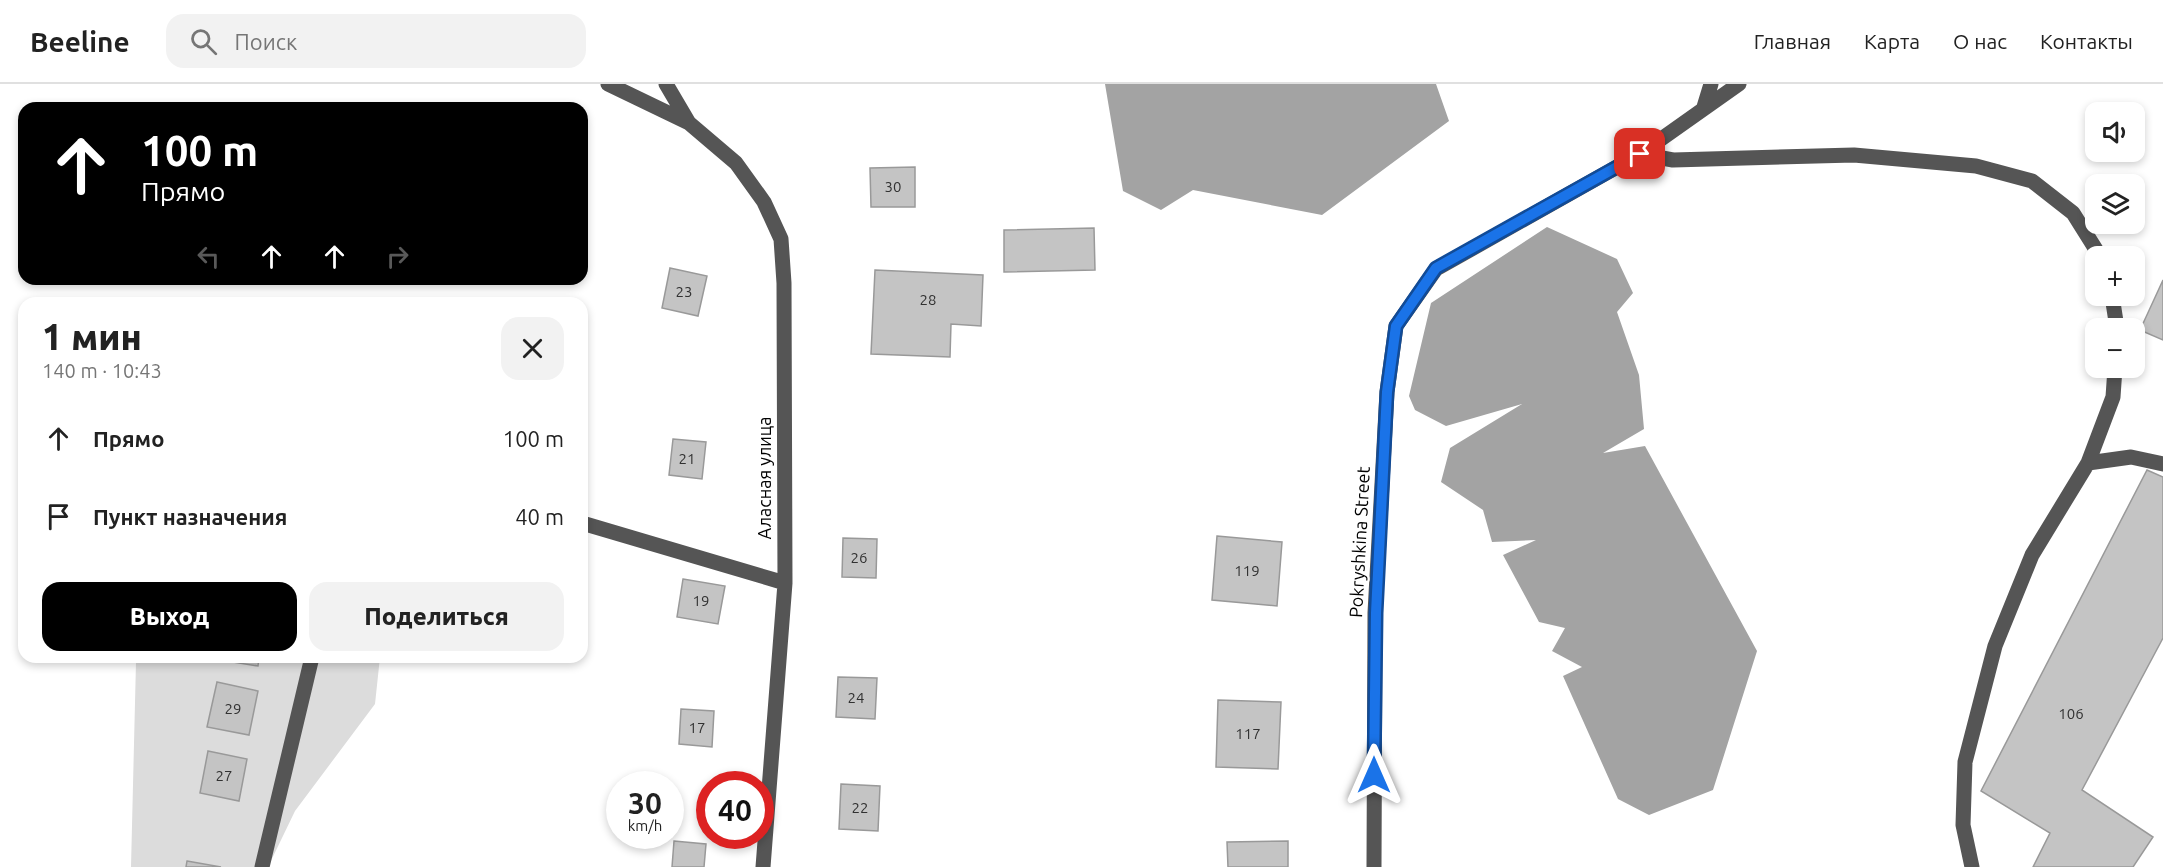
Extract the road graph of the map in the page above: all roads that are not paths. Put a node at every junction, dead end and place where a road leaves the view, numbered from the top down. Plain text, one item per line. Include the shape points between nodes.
1 (608, 84) edge
2 (666, 84) edge
3 (1711, 84) edge
4 (1739, 84) edge
5 (1704, 107) junction
6 (689, 123) junction
7 (1640, 154) junction
8 (2094, 246) edge
9 (2114, 378) edge
10 (2088, 463) junction
11 (2163, 464) edge
12 (588, 525) edge
13 (785, 583) junction
14 (311, 663) edge
15 (262, 867) edge
16 (763, 867) edge
17 (1374, 867) edge
18 (1972, 867) edge

1 - 6 street
2 - 6 street
3 - 5 street
4 - 5 street
5 - 7 street
6 - 13 street, Аласная улица via 736,163 764,202 781,238
7 - 8 street via 1673,160 1854,155 1976,166 2032,181 2073,213
7 - 17 street, Pokryshkina Street via 1436,268 1396,326 1387,392 1376,613
9 - 10 street via 2113,397
10 - 11 street via 2131,457
10 - 18 street via 2032,555 1995,645 1965,762 1963,825
12 - 13 street
13 - 16 street, Аласная улица
14 - 15 street

